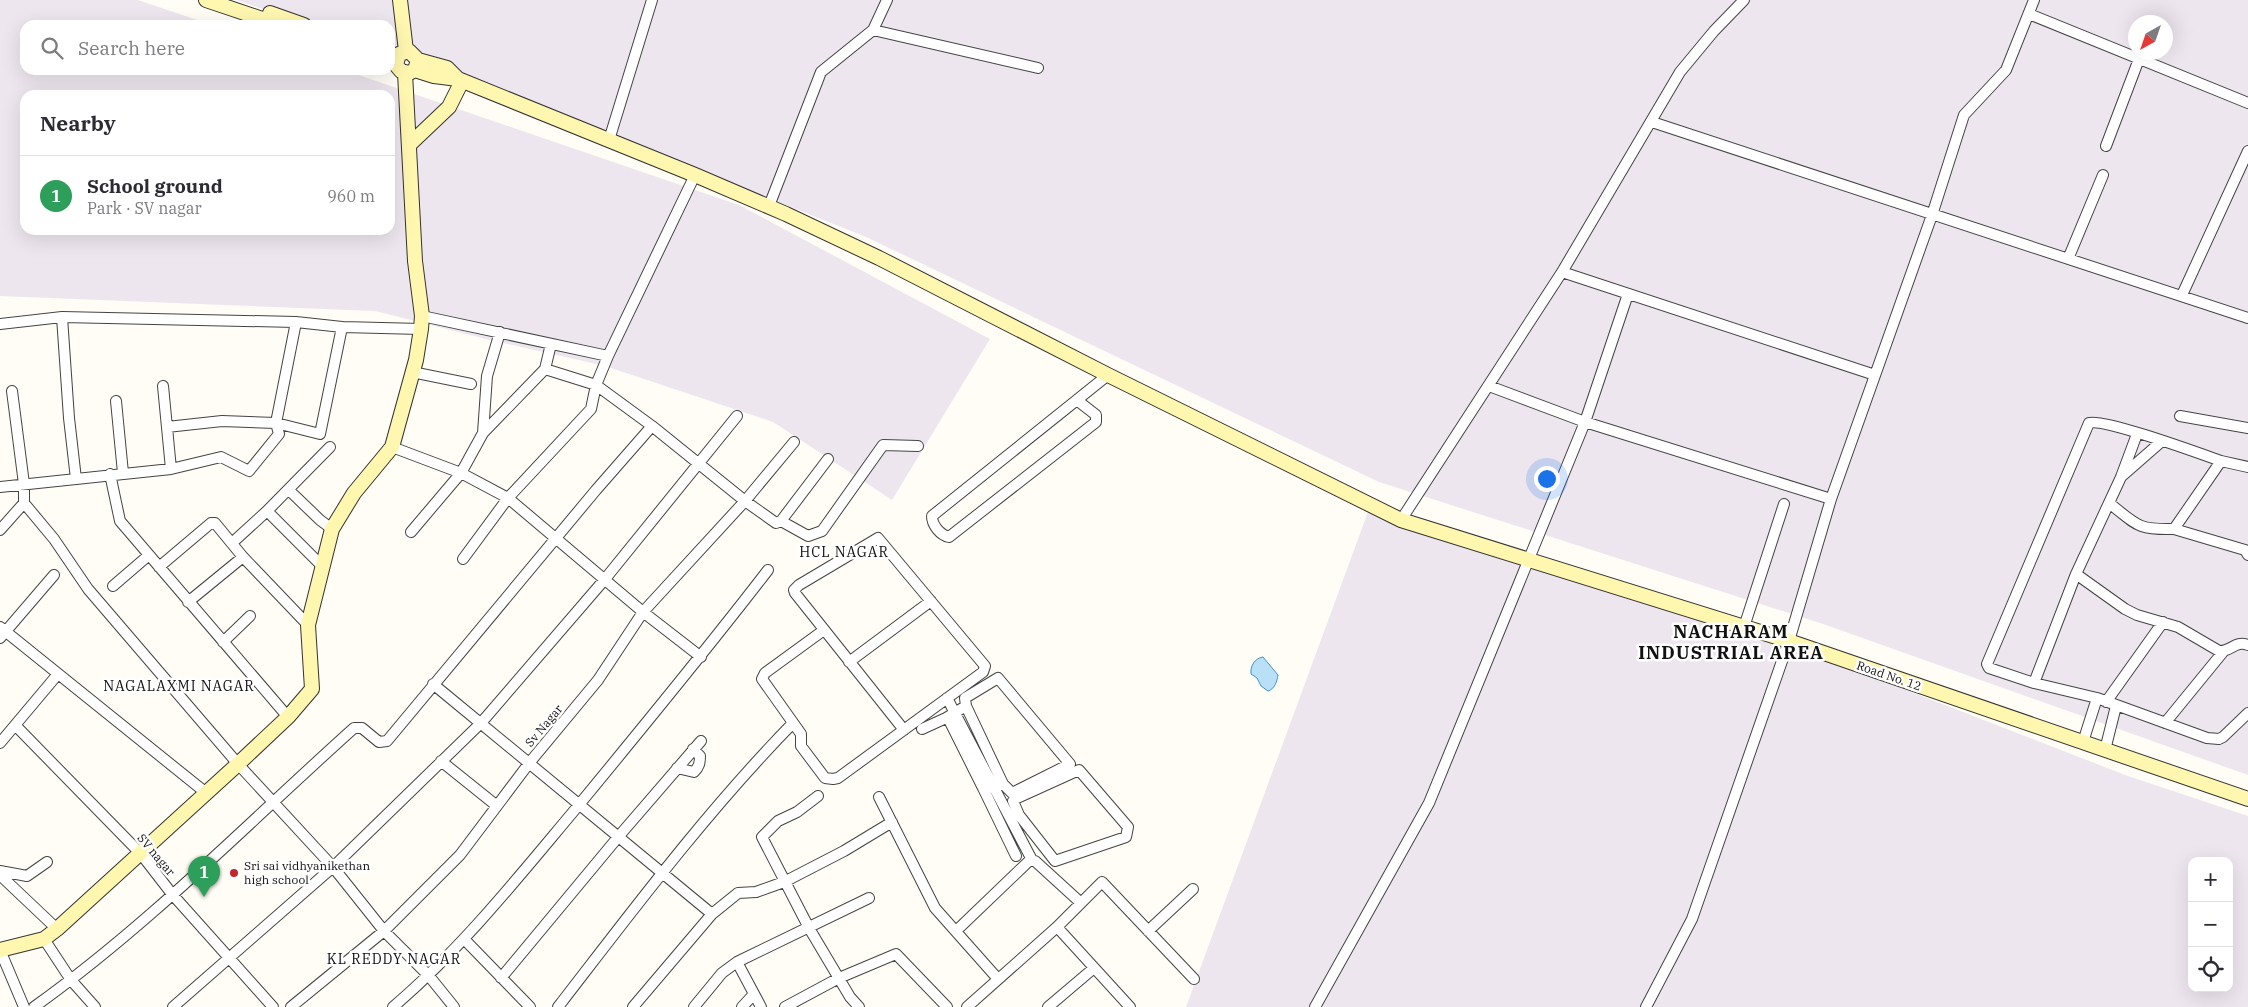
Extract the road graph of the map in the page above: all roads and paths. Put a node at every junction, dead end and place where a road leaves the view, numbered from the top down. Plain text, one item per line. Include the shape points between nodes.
1 (206, 0) edge
2 (231, 0) edge
3 (400, 0) edge
4 (652, 0) edge
5 (887, 0) edge
6 (1744, 0) edge
7 (2034, 0) edge
8 (2030, 14) junction
9 (265, 20) edge
10 (289, 20) edge
11 (874, 30) junction
12 (2128, 54) edge
13 (2139, 60) edge
14 (2141, 60) edge
15 (402, 61) edge
16 (1038, 68) dead end
17 (460, 80) junction
18 (2248, 103) edge
19 (1652, 122) junction
20 (609, 140) junction
21 (409, 145) junction
22 (2106, 146) dead end
23 (2248, 151) edge
24 (695, 175) junction
25 (2102, 175) dead end
26 (769, 206) junction
27 (1932, 215) junction
28 (2068, 258) junction
29 (1562, 272) junction
30 (1628, 294) junction
31 (2182, 295) junction
32 (62, 317) junction
33 (2248, 318) edge
34 (296, 322) junction
35 (422, 322) junction
36 (0, 324) edge
37 (342, 327) junction
38 (500, 332) junction
39 (551, 344) junction
40 (608, 356) junction
41 (545, 369) junction
42 (412, 372) junction
43 (1108, 375) junction
44 (1875, 375) junction
45 (471, 384) dead end
46 (596, 385) junction
47 (163, 386) dead end
48 (1489, 386) junction
49 (12, 391) dead end
50 (116, 400) dead end
51 (1078, 401) junction
52 (737, 416) dead end
53 (2180, 416) dead end
54 (1585, 422) junction
55 (276, 423) junction
56 (652, 426) junction
57 (167, 427) junction
58 (2248, 428) edge
59 (482, 433) junction
60 (2137, 434) junction
61 (2162, 441) junction
62 (794, 442) dead end
63 (918, 446) dead end
64 (330, 447) dead end
65 (392, 447) junction
66 (828, 460) dead end
67 (2221, 461) junction
68 (698, 462) junction
69 (2248, 467) edge
70 (171, 469) junction
71 (123, 473) junction
72 (461, 473) junction
73 (110, 474) junction
74 (2121, 477) junction
75 (76, 479) junction
76 (24, 484) junction
77 (0, 487) edge
78 (293, 494) dead end
79 (508, 498) junction
80 (1832, 499) junction
81 (745, 502) junction
82 (24, 503) junction
83 (2109, 503) junction
84 (1784, 504) dead end
85 (267, 511) junction
86 (1401, 520) junction
87 (781, 522) junction
88 (332, 529) junction
89 (2174, 529) junction
90 (0, 530) edge
91 (411, 532) dead end
92 (557, 538) junction
93 (232, 543) junction
94 (2247, 550) edge
95 (148, 555) junction
96 (244, 558) junction
97 (463, 559) dead end
98 (1528, 559) junction
99 (321, 565) junction
100 (159, 567) junction
101 (768, 570) dead end
102 (2076, 574) junction
103 (54, 575) dead end
104 (605, 579) junction
105 (113, 586) dead end
106 (188, 602) junction
107 (931, 602) junction
108 (644, 612) junction
109 (250, 616) dead end
110 (2163, 622) junction
111 (308, 624) junction
112 (1744, 627) junction
113 (824, 630) junction
114 (2, 632) edge
115 (1789, 641) junction
116 (223, 642) junction
117 (2248, 645) edge
118 (2223, 652) junction
119 (702, 657) junction
120 (849, 662) junction
121 (58, 674) junction
122 (2034, 683) junction
123 (433, 684) junction
124 (947, 698) junction
125 (2106, 702) junction
126 (966, 706) junction
127 (956, 712) junction
128 (2248, 713) edge
129 (288, 717) junction
130 (946, 718) junction
131 (481, 722) junction
132 (2165, 723) junction
133 (793, 724) junction
134 (15, 725) junction
135 (922, 729) dead end
136 (904, 730) junction
137 (701, 740) dead end
138 (2083, 742) junction
139 (0, 743) edge
140 (693, 749) junction
141 (2105, 750) junction
142 (441, 761) junction
143 (530, 762) junction
144 (238, 764) junction
145 (677, 768) junction
146 (999, 785) junction
147 (983, 788) junction
148 (205, 792) junction
149 (818, 796) dead end
150 (880, 797) dead end
151 (2248, 799) edge
152 (274, 800) junction
153 (579, 804) junction
154 (496, 806) junction
155 (1014, 816) junction
156 (892, 822) junction
157 (618, 836) junction
158 (141, 854) junction
159 (1016, 856) dead end
160 (1032, 860) junction
161 (47, 862) dead end
162 (333, 867) junction
163 (0, 871) edge
164 (663, 872) junction
165 (0, 875) edge
166 (784, 882) junction
167 (1193, 889) dead end
168 (172, 894) junction
169 (869, 898) dead end
170 (1081, 903) junction
171 (712, 914) junction
172 (1056, 927) junction
173 (808, 928) junction
174 (57, 929) junction
175 (384, 931) junction
176 (956, 931) junction
177 (1148, 931) junction
178 (44, 939) junction
179 (464, 939) junction
180 (0, 950) edge
181 (229, 956) junction
182 (737, 962) junction
183 (1094, 968) junction
184 (4, 976) edge
185 (429, 976) junction
186 (501, 978) junction
187 (839, 978) junction
188 (998, 979) junction
189 (1194, 979) dead end
190 (71, 980) junction
191 (754, 994) junction
192 (1053, 1006) edge
193 (24, 1007) edge
194 (34, 1007) edge
195 (96, 1007) edge
196 (173, 1007) edge
197 (273, 1007) edge
198 (291, 1007) edge
199 (393, 1007) edge
200 (454, 1007) edge
201 (530, 1007) edge
202 (558, 1007) edge
203 (633, 1007) edge
204 (694, 1007) edge
205 (742, 1007) edge
206 (762, 1007) edge
207 (785, 1007) edge
208 (859, 1007) edge
209 (947, 1007) edge
210 (967, 1007) edge
211 (1130, 1007) edge
212 (1315, 1007) edge
213 (1646, 1007) edge

1 - 9 street
2 - 10 street
3 - 15 street
4 - 20 street
5 - 11 street
6 - 19 street via 1680,72
7 - 8 street
8 - 12 street
8 - 27 street via 2006,70 1964,114
11 - 16 street
11 - 26 street via 821,72
13 - 22 street
14 - 18 street
15 - 17 street, Road No. 12 via 447,68
15 - 21 street
17 - 20 street, Road No. 12
17 - 21 street via 448,107
19 - 27 street
19 - 29 street
20 - 24 street, Road No. 12
21 - 35 street via 415,261
23 - 31 street
24 - 26 street, Road No. 12
24 - 40 street
25 - 28 street
26 - 43 street, Road No. 12 via 879,258
27 - 28 street
27 - 44 street
28 - 31 street
29 - 30 street
29 - 48 street
30 - 44 street
30 - 54 street
31 - 33 street
32 - 34 street
32 - 36 street
32 - 75 street
34 - 37 street
34 - 55 street
35 - 37 street
35 - 38 street
35 - 42 street
37 - 55 street via 320,434
38 - 39 street
38 - 59 street via 487,376
39 - 40 street
39 - 41 street
40 - 46 street
41 - 46 street
41 - 59 street
42 - 45 street
42 - 65 street
43 - 51 street
43 - 86 street, Road No. 12
44 - 80 street
46 - 56 street
46 - 79 street via 591,409
47 - 57 street
48 - 54 street
48 - 86 street
49 - 76 street
50 - 71 street
51 - 51 street via 1096,415 1096,422 949,537 942,534 932,516
52 - 68 street
53 - 58 street
54 - 80 street
54 - 98 street
55 - 57 street via 222,421
55 - 70 street via 279,434 249,470 221,457
56 - 68 street
56 - 92 street
57 - 70 street
59 - 72 street
60 - 61 street
60 - 74 street
60 - 122 street via 2098,422 2086,426 1987,664 1989,668
61 - 67 street
61 - 74 street
62 - 81 street, Sv Nagar
63 - 87 street via 883,445 822,531 808,536
64 - 85 street
65 - 72 street
65 - 88 street via 354,493
66 - 87 street
67 - 69 street
67 - 89 street
68 - 81 street
68 - 104 street
70 - 71 street
71 - 73 street
72 - 79 street
72 - 91 street
73 - 75 street
73 - 95 street via 120,521
74 - 83 street
75 - 76 street
76 - 77 street
76 - 82 street
78 - 88 street
79 - 92 street
79 - 97 street
80 - 115 street
81 - 87 street via 772,521
81 - 108 street, Sv Nagar
82 - 90 street
82 - 144 street via 54,539 88,589
83 - 89 street via 2141,527
83 - 102 street
84 - 112 street
85 - 93 street
85 - 99 street
86 - 98 street, Road No. 12
88 - 99 street
89 - 94 street
92 - 104 street
92 - 123 street
93 - 96 street
93 - 100 street via 213,523
95 - 100 street
95 - 105 street
96 - 106 street
96 - 111 street
98 - 112 street, Road No. 12
98 - 212 street via 1429,803
99 - 111 street
100 - 106 street
101 - 119 street
102 - 110 street via 2125,609
102 - 122 street
103 - 114 street
104 - 108 street
104 - 131 street
106 - 116 street
107 - 113 street via 878,538 794,590
107 - 120 street
107 - 124 street via 985,666 983,672
108 - 119 street
108 - 143 street, Sv Nagar via 598,680
109 - 116 street
110 - 118 street
110 - 125 street
111 - 129 street via 312,689
112 - 115 street, Road No. 12
113 - 120 street
113 - 133 street via 765,673 762,679
114 - 121 street
115 - 138 street, Road No. 12
115 - 213 street via 1692,919
116 - 129 street
117 - 118 street via 2238,643
118 - 132 street
119 - 153 street
120 - 136 street
121 - 134 street
121 - 148 street
122 - 125 street
123 - 131 street
123 - 152 street via 387,742 383,744 362,728 354,728
124 - 127 street
124 - 136 street
125 - 132 street
125 - 138 street
125 - 141 street
126 - 127 street
126 - 146 street
126 - 146 street via 965,698 998,678 1070,764 1012,793
127 - 130 street
127 - 146 street
128 - 132 street via 2219,739
129 - 144 street
130 - 135 street
130 - 147 street
131 - 142 street
131 - 143 street
133 - 136 street via 801,734 801,746 826,778 833,779
133 - 164 street via 772,744
134 - 139 street
134 - 158 street, SV nagar
137 - 140 street
138 - 141 street, Road No. 12
140 - 145 street
140 - 145 street via 700,756 697,769 687,772
141 - 151 street, Road No. 12
142 - 154 street
142 - 162 street
143 - 153 street
143 - 154 street, Sv Nagar
144 - 148 street
144 - 152 street
145 - 157 street
146 - 147 street
146 - 155 street
147 - 159 street
148 - 158 street
149 - 166 street via 797,812 778,820 762,836
150 - 156 street
152 - 162 street
152 - 168 street
153 - 157 street
153 - 179 street
154 - 175 street, Sv Nagar via 460,855
155 - 155 street via 1015,799 1079,770 1128,827 1126,837 1055,861
155 - 160 street
156 - 166 street
156 - 176 street via 935,908
157 - 164 street
157 - 186 street
158 - 168 street, SV nagar
158 - 174 street
160 - 170 street
160 - 176 street via 1026,862
161 - 163 street via 27,876
162 - 175 street
162 - 181 street
164 - 171 street
164 - 202 street
165 - 174 street
166 - 171 street via 756,892 738,893
166 - 173 street
167 - 177 street
168 - 181 street, SV nagar
168 - 190 street
169 - 173 street
170 - 172 street
170 - 177 street via 1102,882
171 - 203 street
172 - 183 street
172 - 188 street
173 - 182 street
173 - 187 street
174 - 178 street
175 - 185 street
175 - 198 street, Sv Nagar
176 - 188 street
177 - 189 street
178 - 180 street
178 - 190 street
179 - 185 street
179 - 186 street
180 - 184 street
181 - 196 street
181 - 197 street, SV nagar
182 - 191 street
182 - 204 street via 722,972
183 - 192 street
183 - 211 street
184 - 193 street
185 - 199 street
185 - 200 street
186 - 201 street
187 - 207 street
187 - 208 street
187 - 209 street via 896,954
188 - 210 street
190 - 194 street
190 - 195 street
191 - 205 street
191 - 206 street

